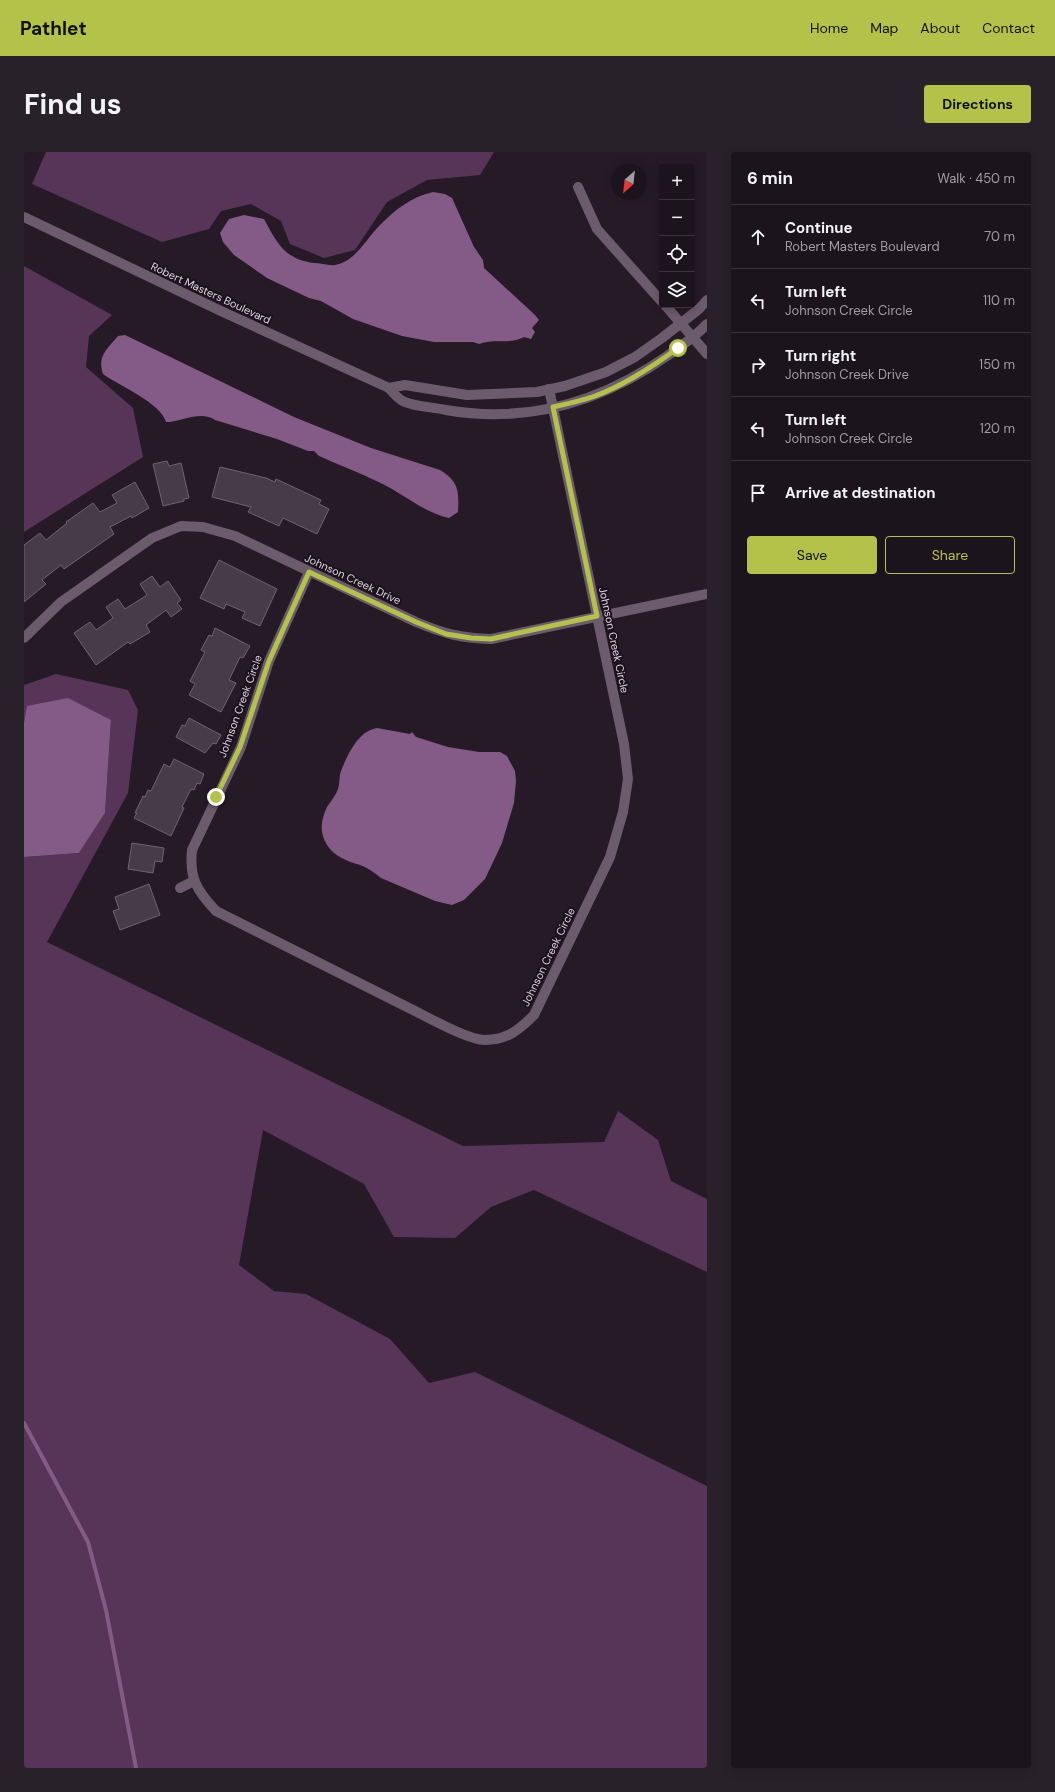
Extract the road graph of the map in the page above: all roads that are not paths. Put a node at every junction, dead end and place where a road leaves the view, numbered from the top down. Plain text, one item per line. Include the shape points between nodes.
1 (578, 187) dead end
2 (24, 217) edge
3 (659, 299) edge
4 (707, 300) edge
5 (668, 308) edge
6 (681, 323) junction
7 (707, 324) edge
8 (692, 337) junction
9 (707, 354) edge
10 (389, 388) junction
11 (549, 389) junction
12 (553, 407) junction
13 (309, 572) junction
14 (707, 594) edge
15 (597, 616) junction
16 (24, 638) edge
17 (194, 881) junction
18 (180, 888) dead end

1 - 3 street via 597,228
2 - 10 street, Robert Masters Boulevard via 230,316
4 - 6 street
5 - 6 street
6 - 8 street
6 - 11 street via 634,357 606,372
7 - 8 street, Robert Masters Boulevard
8 - 9 street
8 - 12 street, Robert Masters Boulevard via 644,372 618,386 595,396
10 - 11 street via 405,385 467,395 514,394
10 - 12 street, Robert Masters Boulevard via 404,402 464,413 496,415
11 - 12 street, Johnson Creek Circle
12 - 15 street, Johnson Creek Circle
13 - 15 street, Johnson Creek Drive via 416,622 446,634 471,638 491,639
13 - 16 street, Johnson Creek Drive via 235,536 203,527 181,526 152,538 83,586
13 - 17 street, Johnson Creek Circle via 267,667 240,747 192,850 190,864
14 - 15 street, Johnson Creek Drive
15 - 17 street, Johnson Creek Circle via 624,744 628,779 623,812 610,857 534,1015 512,1034 483,1040 459,1033 216,911 203,897
17 - 18 street

